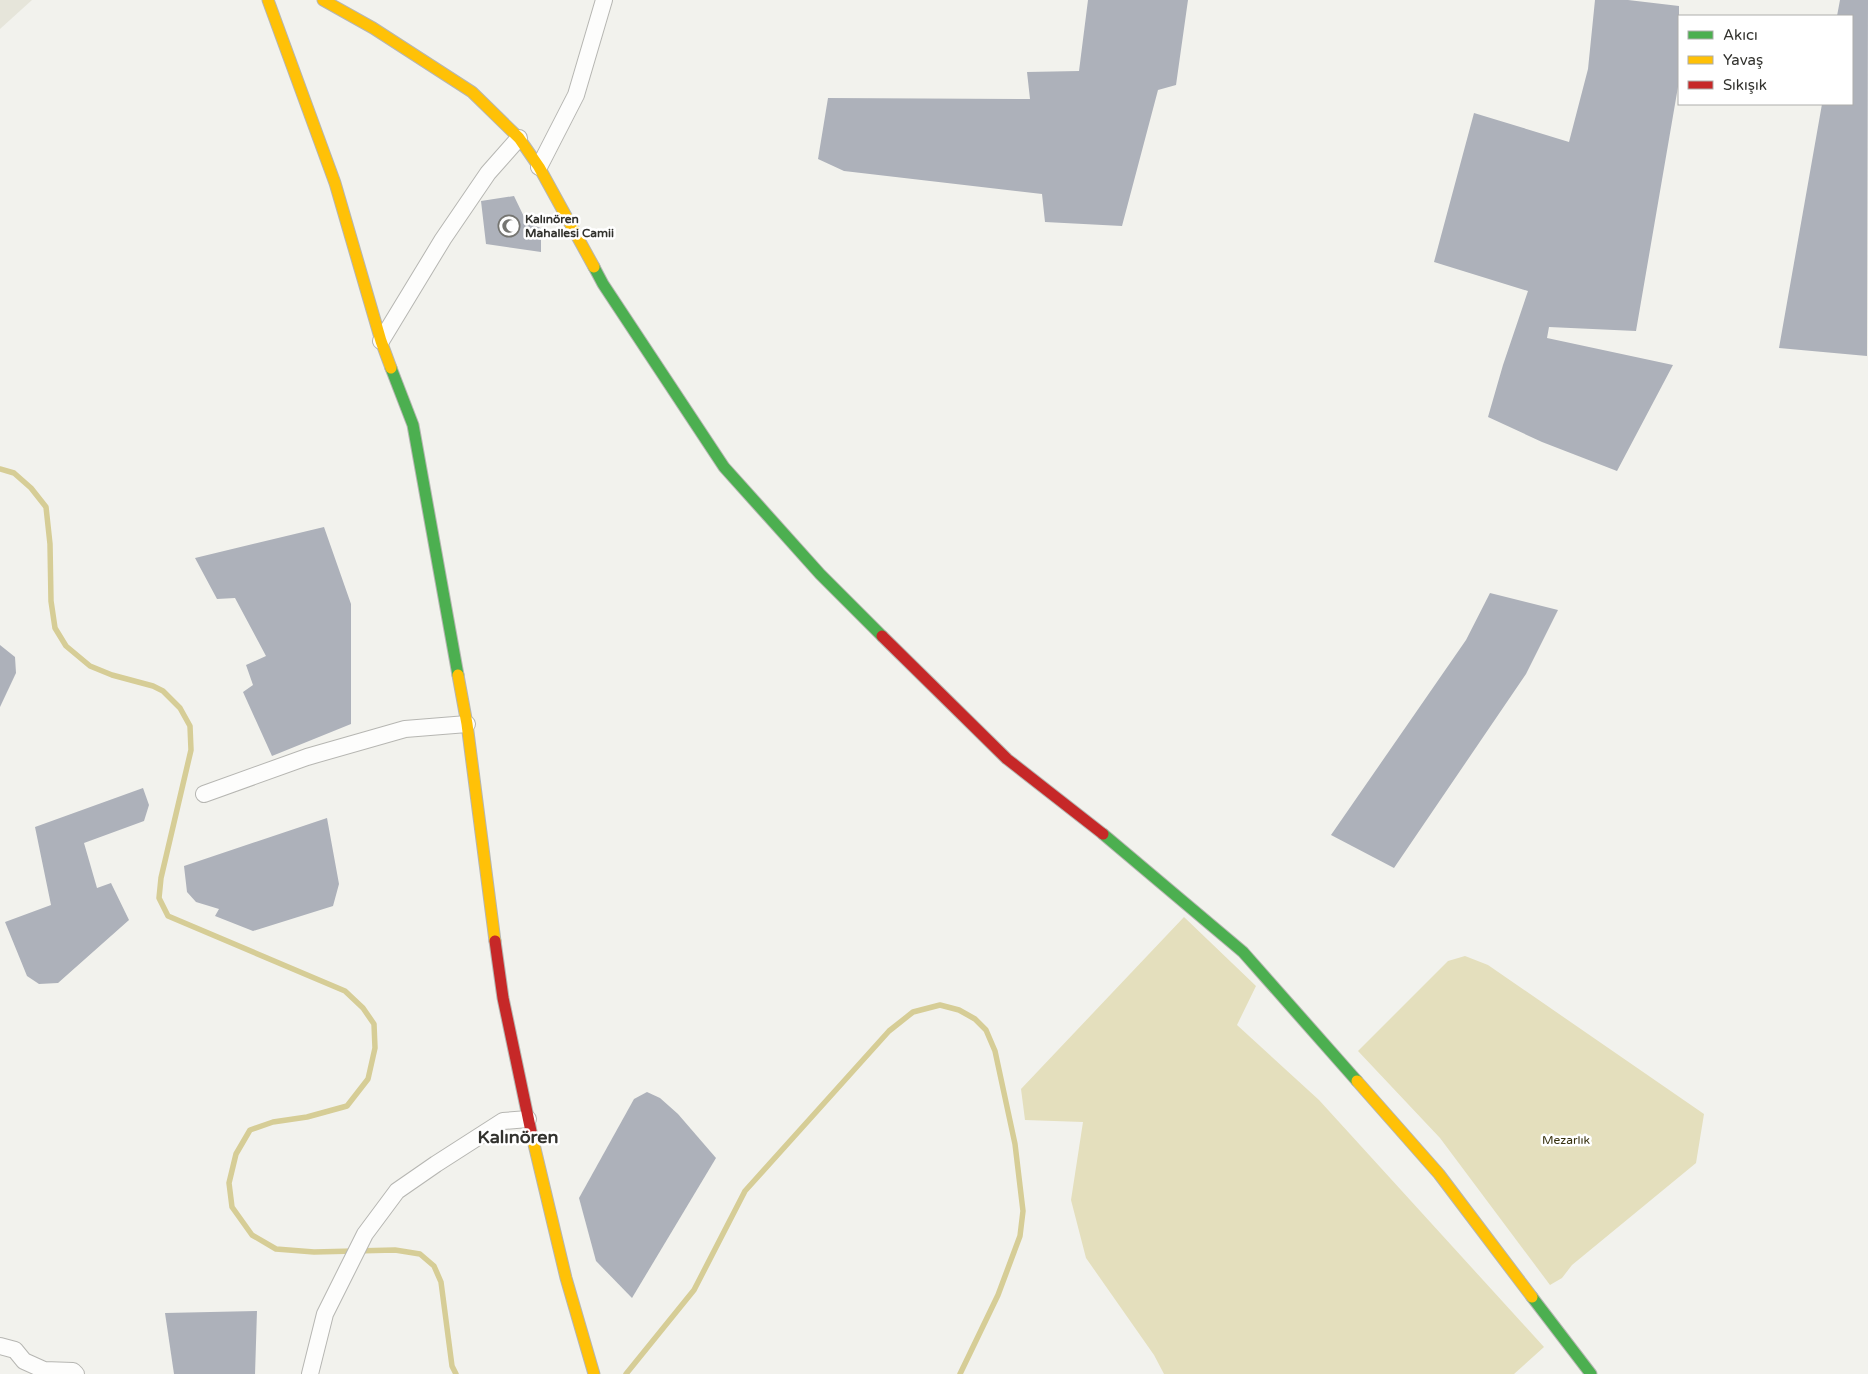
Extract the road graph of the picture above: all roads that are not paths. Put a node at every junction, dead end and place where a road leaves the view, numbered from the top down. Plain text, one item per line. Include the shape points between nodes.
1 (268, 0) edge
2 (324, 0) edge
3 (604, 0) edge
4 (519, 138) junction
5 (539, 167) junction
6 (381, 341) junction
7 (467, 724) junction
8 (204, 794) dead end
9 (528, 1119) junction
10 (0, 1346) edge
11 (76, 1374) edge
12 (310, 1374) edge
13 (594, 1374) edge
14 (1592, 1374) edge

1 - 6 street via 336,183
2 - 4 street via 472,92
3 - 5 street via 576,94
4 - 5 street
4 - 6 street via 488,173 443,239
5 - 14 street via 603,284 724,466 820,574 1007,759 1102,833 1243,952 1438,1174
6 - 7 street via 413,425
7 - 8 street via 405,729 308,757
7 - 9 street via 504,998
9 - 12 street via 504,1121 397,1191 365,1234 325,1314
9 - 13 street via 566,1278
10 - 11 street via 15,1350 24,1361 44,1370 73,1371

